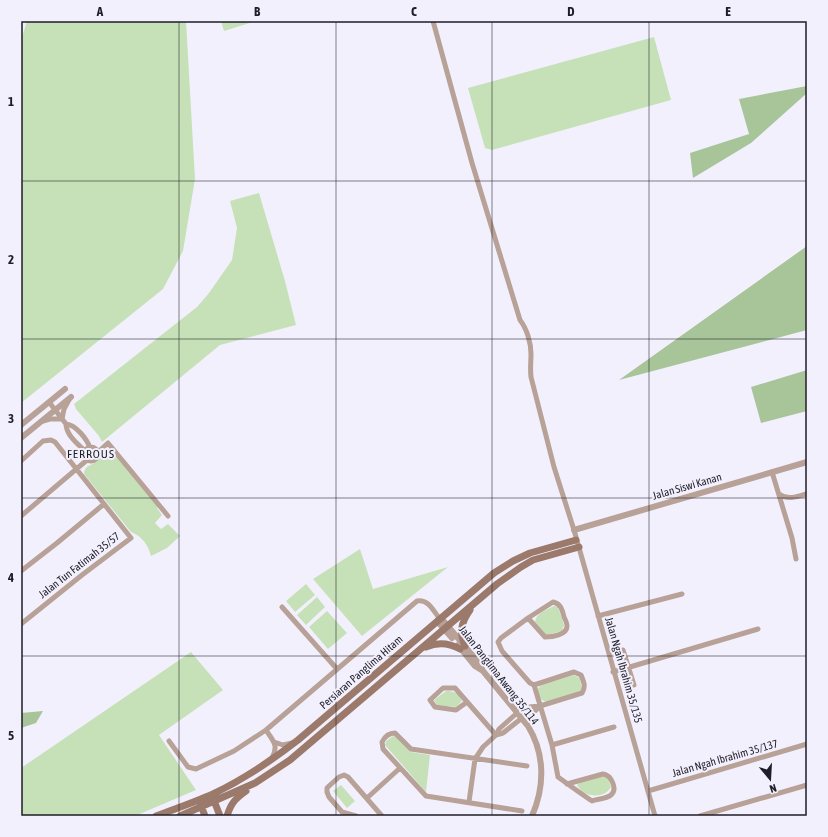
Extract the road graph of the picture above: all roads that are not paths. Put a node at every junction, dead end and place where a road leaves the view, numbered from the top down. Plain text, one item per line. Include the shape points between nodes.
1 (433, 21) edge
2 (65, 389) dead end
3 (71, 397) joint
4 (49, 402) junction
5 (56, 410) junction
6 (62, 419) junction
7 (40, 422) junction
8 (66, 424) junction
9 (21, 425) edge
10 (21, 438) edge
11 (90, 448) junction
12 (85, 451) junction
13 (98, 452) junction
14 (87, 460) junction
15 (21, 461) edge
16 (807, 462) edge
17 (77, 470) junction
18 (772, 472) junction
19 (779, 494) junction
20 (807, 494) edge
21 (104, 504) junction
22 (21, 516) edge
23 (168, 516) dead end
24 (574, 530) junction
25 (576, 540) junction
26 (578, 547) junction
27 (796, 559) dead end
28 (21, 571) edge
29 (682, 594) dead end
30 (476, 602) junction
31 (282, 607) dead end
32 (598, 616) junction
33 (528, 618) junction
34 (439, 619) junction
35 (21, 624) edge
36 (446, 627) junction
37 (758, 629) dead end
38 (463, 648) junction
39 (623, 650) dead end
40 (417, 652) junction
41 (628, 667) junction
42 (337, 669) junction
43 (613, 672) junction
44 (534, 685) junction
45 (634, 685) dead end
46 (467, 702) junction
47 (540, 706) junction
48 (517, 713) junction
49 (522, 718) junction
50 (614, 727) dead end
51 (266, 730) junction
52 (497, 734) junction
53 (169, 740) dead end
54 (298, 740) junction
55 (274, 742) junction
56 (807, 744) edge
57 (552, 745) junction
58 (475, 759) junction
59 (269, 762) junction
60 (527, 766) dead end
61 (400, 768) junction
62 (255, 783) junction
63 (567, 784) junction
64 (807, 785) edge
65 (648, 791) junction
66 (212, 794) junction
67 (366, 798) junction
68 (198, 800) junction
69 (215, 802) junction
70 (468, 802) junction
71 (202, 807) junction
72 (522, 811) dead end
73 (378, 813) edge
74 (340, 814) edge
75 (156, 816) edge
76 (180, 816) edge
77 (205, 816) edge
78 (220, 816) edge
79 (227, 816) edge
80 (356, 816) edge
81 (382, 816) edge
82 (532, 816) edge
83 (655, 816) edge
84 (700, 816) edge

1 - 24 street, Jalan Ngah Ibrahim 35/135 via 499,253 529,342 531,377 554,467
2 - 4 street
3 - 5 street
3 - 6 street
4 - 5 street
4 - 9 street
5 - 6 street
5 - 7 street
6 - 7 street
6 - 8 street
7 - 10 street
8 - 11 street via 71,424
8 - 12 street via 72,438
11 - 12 street
11 - 13 street
12 - 14 street
13 - 14 street via 95,460
13 - 23 street via 108,443
14 - 17 street
15 - 17 street via 43,441 51,440
16 - 18 street, Jalan Siswi Kanan
17 - 21 street
17 - 22 street
18 - 19 street
18 - 24 street, Jalan Siswi Kanan
19 - 20 street via 789,498
19 - 27 street
21 - 28 street
21 - 35 street, Jalan Tun Fatimah 35/57 via 131,538
24 - 25 street, Jalan Ngah Ibrahim 35/135
25 - 26 street, Jalan Ngah Ibrahim 35/135
25 - 34 main road, Persiaran Panglima Hitam via 530,553 513,561
26 - 30 main road, Persiaran Panglima Hitam via 533,560 496,584
26 - 32 street, Jalan Ngah Ibrahim 35/135
29 - 32 street
30 - 36 main road, Persiaran Panglima Hitam
30 - 38 main road via 461,626
31 - 42 street
32 - 43 street, Jalan Ngah Ibrahim 35/135
33 - 33 street via 553,602 561,606 567,628 560,634 545,637
33 - 44 street via 498,642 502,651
34 - 36 street, Jalan Panglima Awang 35/114
34 - 42 street via 428,604 423,600 417,601
34 - 54 main road, Persiaran Panglima Hitam
36 - 38 street, Jalan Panglima Awang 35/114
36 - 40 main road, Persiaran Panglima Hitam
37 - 41 street
38 - 40 main road via 434,644
38 - 48 street, Jalan Panglima Awang 35/114 via 475,666 483,671
39 - 41 street
40 - 62 main road, Persiaran Panglima Hitam via 290,760
41 - 43 street
41 - 45 street
42 - 51 street
43 - 65 street, Jalan Ngah Ibrahim 35/135
44 - 47 street
44 - 47 street via 574,672 581,675 584,681 582,693
46 - 46 street via 455,688 443,688 430,700 435,707 456,710
46 - 52 street
47 - 48 street via 529,707
47 - 49 street via 532,714
47 - 57 street
48 - 49 street, Jalan Panglima Awang 35/114
48 - 52 street
49 - 52 street via 503,733
49 - 82 street, Jalan Panglima Awang 35/114 via 533,734 542,764 540,794
50 - 57 street
51 - 53 street via 234,751 196,769 188,767
51 - 55 street
52 - 58 street
54 - 55 street via 283,745
54 - 59 main road, Persiaran Panglima Hitam
55 - 59 street via 276,752
56 - 65 street, Jalan Ngah Ibrahim 35/137
57 - 63 street via 558,777
58 - 60 street
58 - 61 street via 411,749 395,733 391,733 382,742 383,749
58 - 70 street
59 - 66 main road, Persiaran Panglima Hitam
61 - 67 street
61 - 70 street via 426,796
62 - 69 main road, Persiaran Panglima Hitam
62 - 79 main road via 230,805
63 - 63 street via 603,774 610,777 614,792 610,796 592,801
64 - 84 street
65 - 83 street, Jalan Ngah Ibrahim 35/135
66 - 68 main road, Persiaran Panglima Hitam
66 - 69 main road
67 - 73 street
67 - 74 street via 348,777 339,777 326,790
68 - 71 main road
68 - 75 main road, Persiaran Panglima Hitam
69 - 71 main road, Persiaran Panglima Hitam
69 - 78 main road
70 - 72 street
71 - 76 main road
71 - 77 main road
73 - 81 street
74 - 80 street

